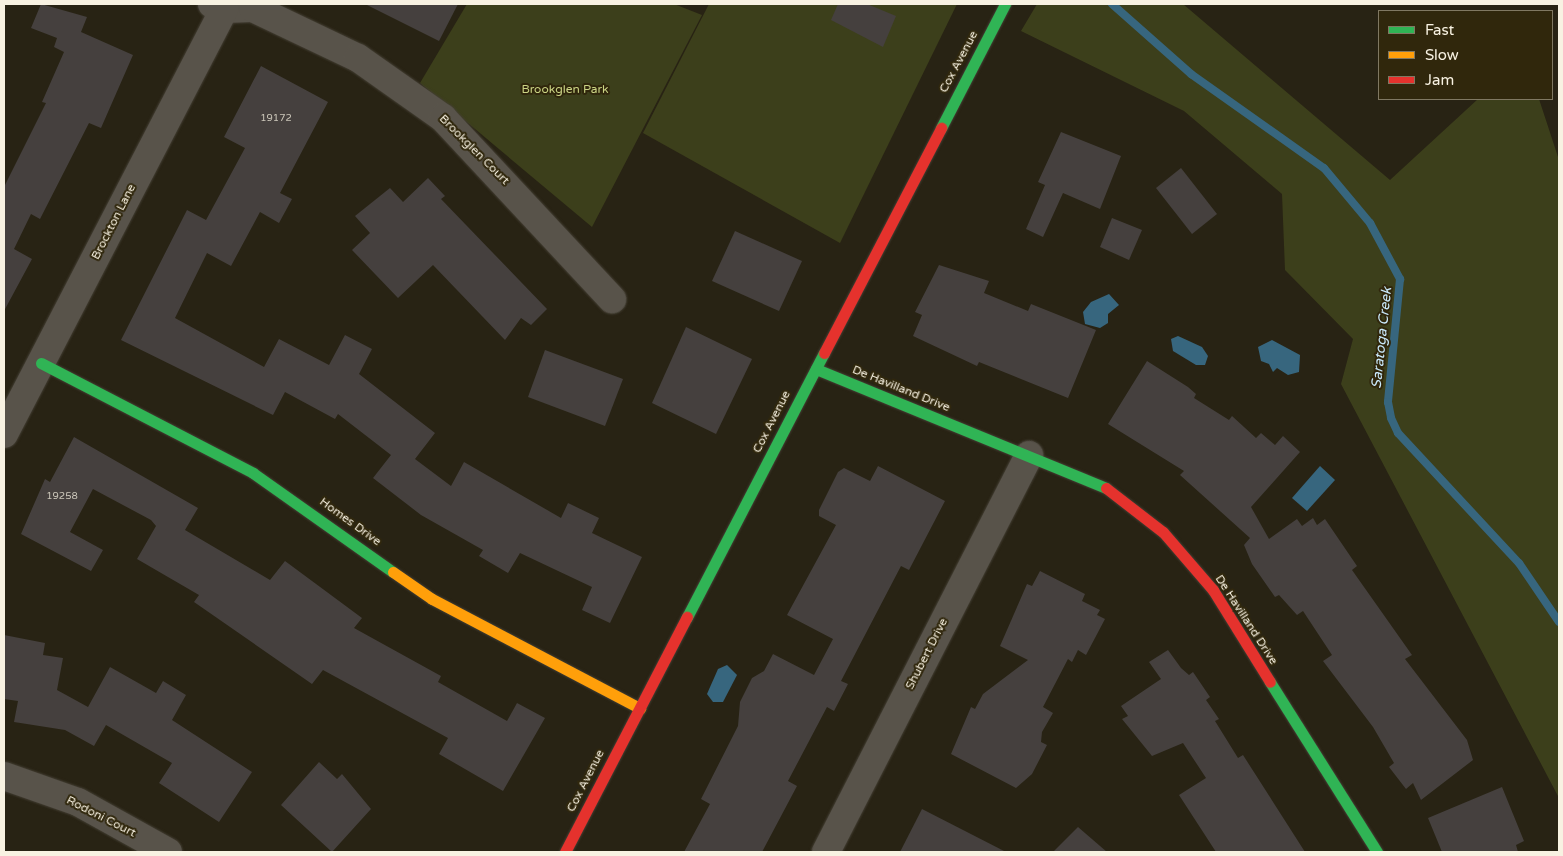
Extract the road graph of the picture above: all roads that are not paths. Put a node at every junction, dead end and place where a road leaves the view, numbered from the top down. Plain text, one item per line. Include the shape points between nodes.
1 (1005, 4) edge
2 (218, 6) edge
3 (612, 299) dead end
4 (41, 363) junction
5 (816, 369) junction
6 (4, 434) edge
7 (1029, 455) junction
8 (640, 708) junction
9 (4, 776) edge
10 (168, 852) edge
11 (565, 852) edge
12 (826, 852) edge
13 (1377, 852) edge

1 - 5 street, Cox Avenue
2 - 3 street, Brookglen Court via 253,8 358,58 443,118
2 - 4 street, Brockton Lane
4 - 6 street, Brockton Lane
4 - 8 street, Homes Drive via 253,473 432,599
5 - 7 street, De Havilland Drive
5 - 8 street, Cox Avenue
7 - 12 street, Shubert Drive
7 - 13 street, De Havilland Drive via 1110,490 1163,532 1212,590
8 - 11 street, Cox Avenue
9 - 10 street, Rodoni Court via 78,802

